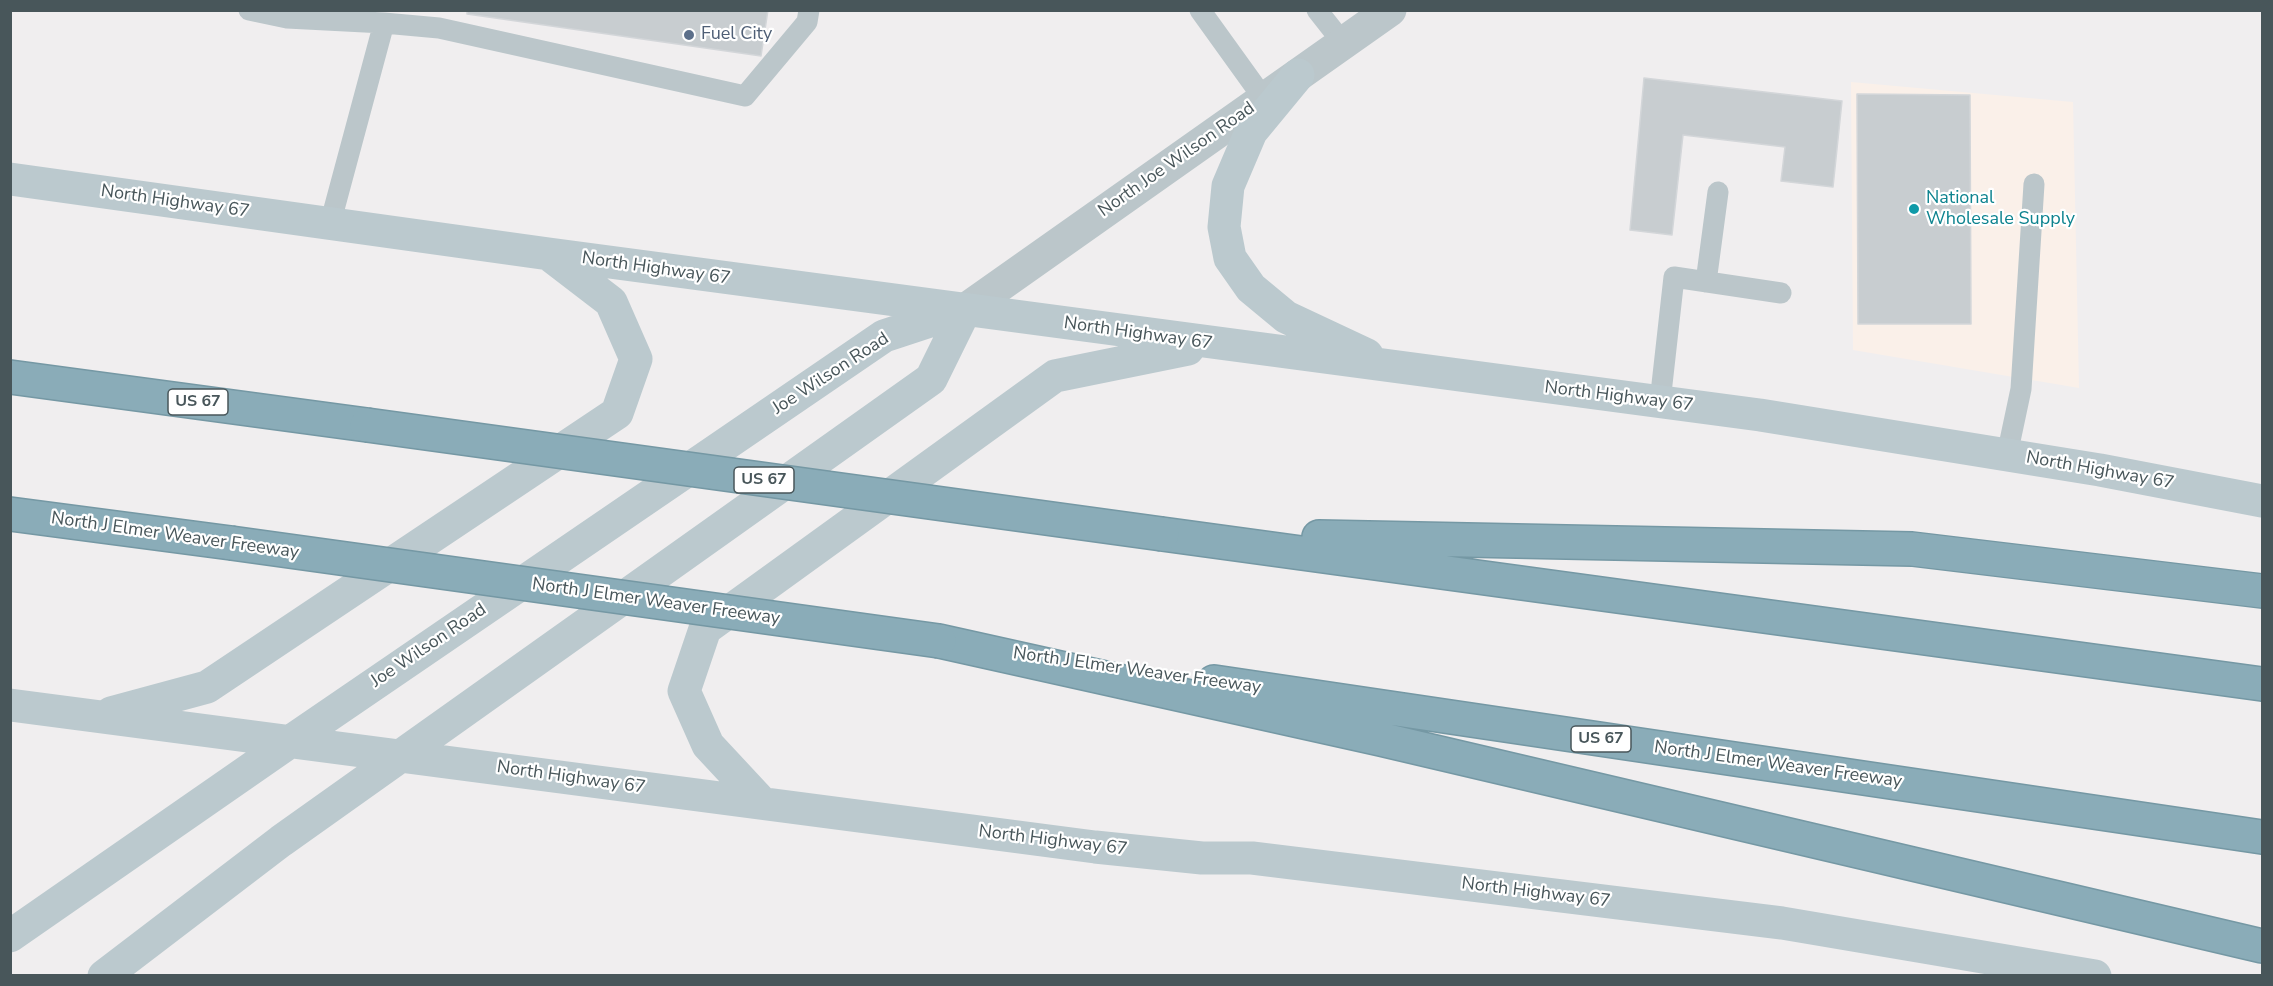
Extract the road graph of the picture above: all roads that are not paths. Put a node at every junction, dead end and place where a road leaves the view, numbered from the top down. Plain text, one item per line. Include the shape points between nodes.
1 (249, 10) edge
2 (809, 10) edge
3 (1200, 10) edge
4 (1317, 10) edge
5 (1390, 10) edge
6 (288, 14) edge
7 (440, 19) edge
8 (384, 23) junction
9 (1343, 43) junction
10 (1298, 75) junction
11 (1264, 99) junction
12 (10, 179) edge
13 (2034, 184) dead end
14 (1718, 192) dead end
15 (330, 224) junction
16 (549, 254) junction
17 (1707, 282) junction
18 (1781, 293) dead end
19 (965, 310) junction
20 (1213, 344) junction
21 (1393, 368) junction
22 (17, 377) edge
23 (1660, 402) junction
24 (2007, 455) junction
25 (2262, 501) edge
26 (10, 514) edge
27 (1162, 534) junction
28 (2262, 591) edge
29 (939, 641) junction
30 (2262, 684) edge
31 (10, 705) edge
32 (97, 717) junction
33 (291, 741) junction
34 (401, 756) junction
35 (762, 803) junction
36 (2262, 837) edge
37 (10, 936) edge
38 (2262, 946) edge
39 (104, 975) edge
40 (2096, 975) edge

1 - 6 lane
2 - 7 lane via 807,22 745,96
3 - 11 lane
4 - 9 lane
5 - 9 street, North Joe Wilson Road
6 - 8 lane
7 - 8 lane
8 - 15 lane
9 - 10 street, North Joe Wilson Road
10 - 11 street, North Joe Wilson Road
10 - 21 main road via 1251,132 1228,186 1224,227 1230,258 1251,288 1286,317
11 - 19 street, North Joe Wilson Road
12 - 15 main road, North Highway 67
13 - 24 lane via 2021,389
14 - 17 lane
15 - 16 main road, North Highway 67
16 - 19 main road, North Highway 67
16 - 32 main road via 612,302 636,359 617,413 207,687
17 - 18 lane
17 - 23 lane via 1674,277
19 - 20 main road, North Highway 67
19 - 33 main road, Joe Wilson Road via 884,336
19 - 34 main road via 931,380
20 - 21 main road, North Highway 67
20 - 35 main road via 1055,376 705,629 684,691 708,746
21 - 23 main road, North Highway 67
22 - 27 highway, US 67, bridge
23 - 24 main road, North Highway 67
24 - 25 main road, North Highway 67
26 - 29 highway, North J Elmer Weaver Freeway / US 67, bridge
27 - 28 highway via 1912,549
27 - 30 highway, US 67
29 - 36 highway, North J Elmer Weaver Freeway / US 67
29 - 38 highway via 1380,739
31 - 32 main road, North Highway 67
32 - 33 main road, North Highway 67
33 - 34 main road, North Highway 67
33 - 37 main road, Joe Wilson Road
34 - 35 main road, North Highway 67
34 - 39 main road
35 - 40 main road, North Highway 67 via 1095,847 1202,858 1252,858 1782,923

